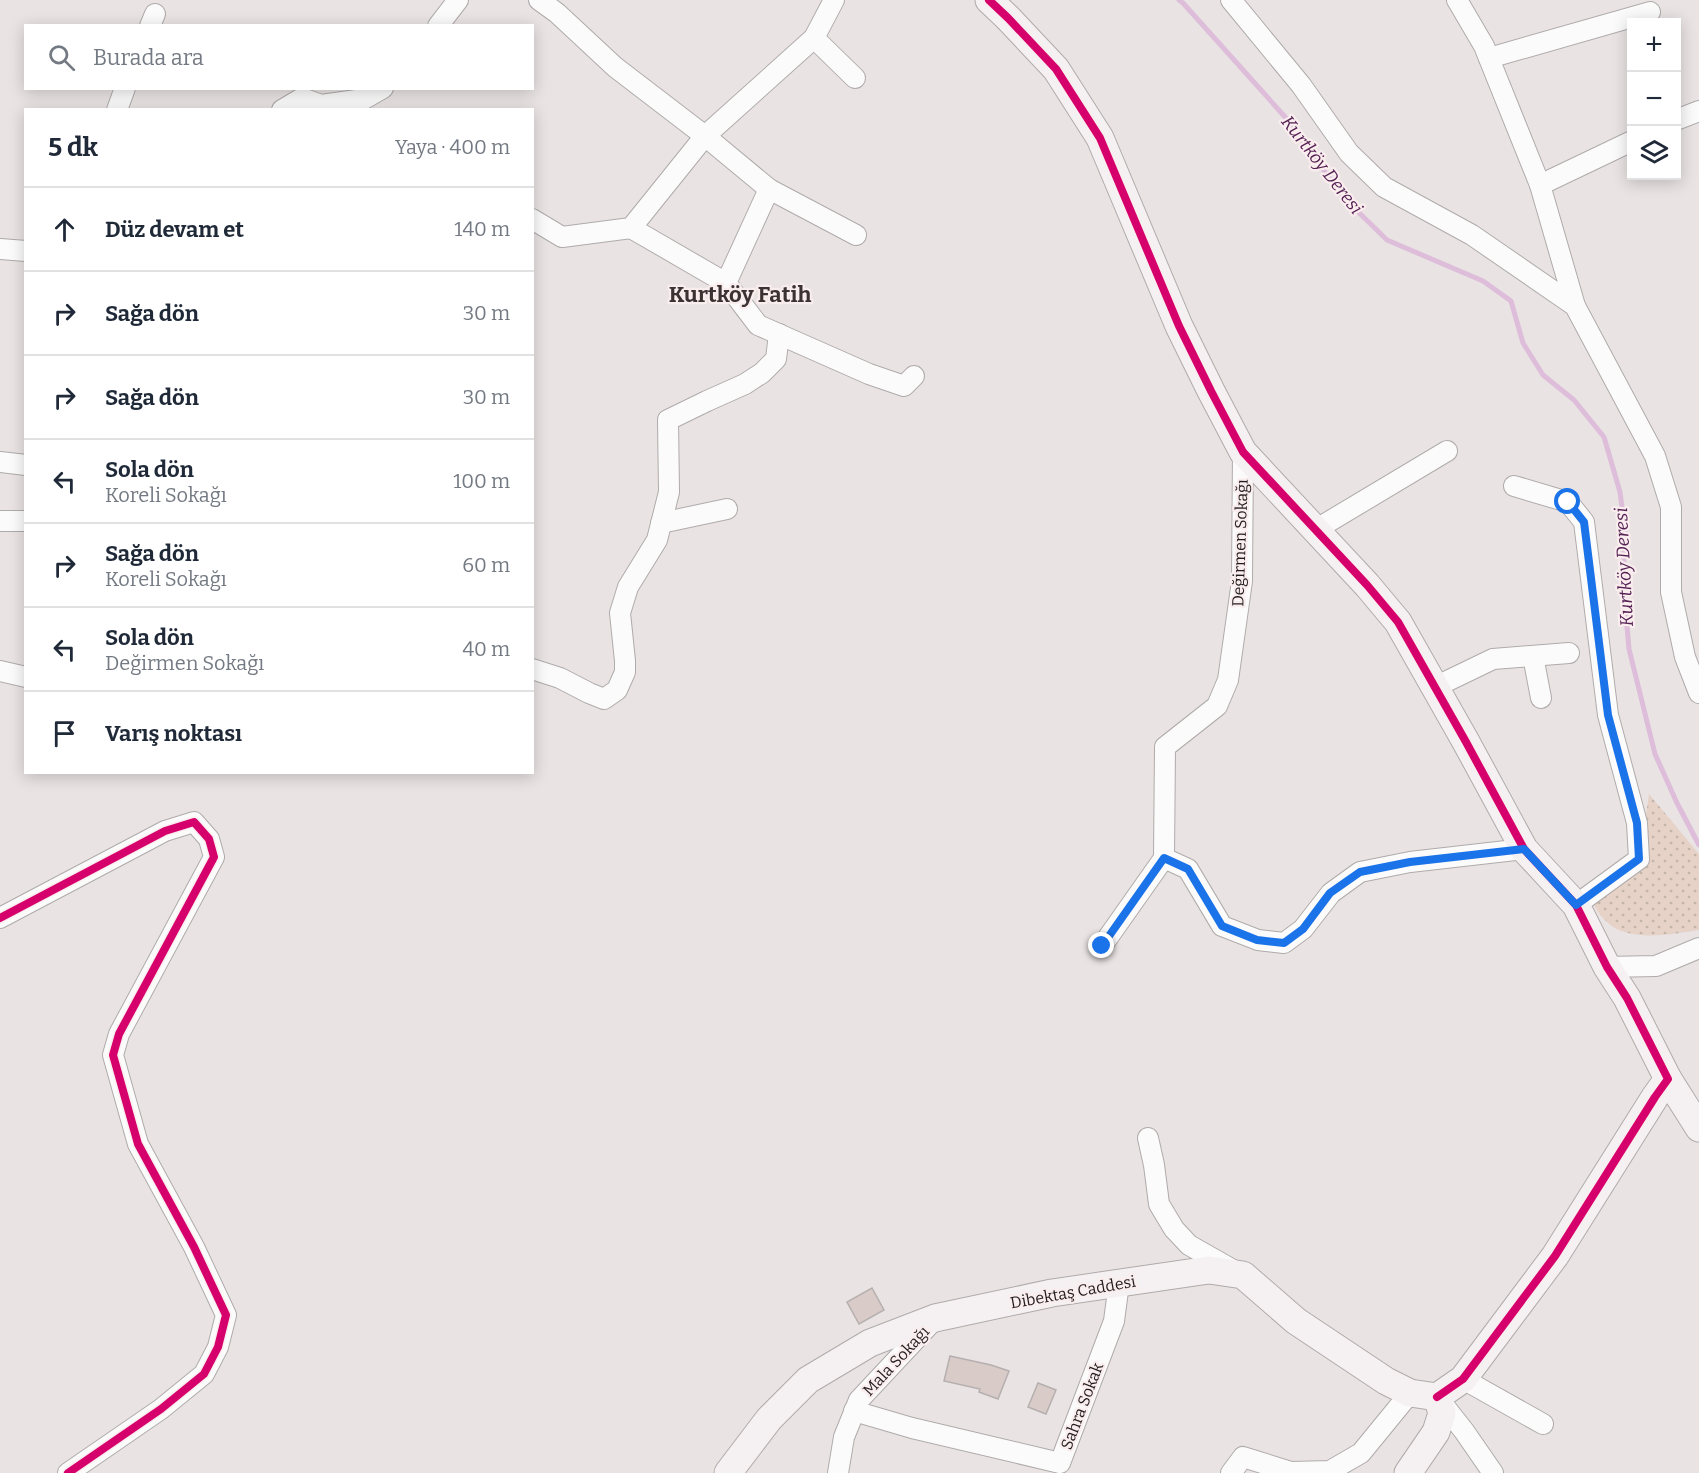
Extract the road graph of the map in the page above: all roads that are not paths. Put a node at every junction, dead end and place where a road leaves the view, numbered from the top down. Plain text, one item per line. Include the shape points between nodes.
1 (458, 0) edge
2 (539, 0) edge
3 (834, 0) edge
4 (988, 0) edge
5 (1231, 0) edge
6 (1457, 0) edge
7 (1650, 12) dead end
8 (440, 24) edge
9 (814, 38) junction
10 (1489, 58) junction
11 (855, 78) dead end
12 (124, 90) edge
13 (380, 90) edge
14 (118, 108) edge
15 (285, 108) edge
16 (1699, 111) edge
17 (1681, 118) edge
18 (705, 136) junction
19 (1627, 143) edge
20 (1540, 185) junction
21 (769, 189) junction
22 (534, 220) edge
23 (631, 228) junction
24 (856, 235) dead end
25 (0, 249) edge
26 (24, 251) edge
27 (726, 284) junction
28 (1575, 306) junction
29 (779, 334) junction
30 (914, 376) dead end
31 (1447, 451) dead end
32 (1243, 452) junction
33 (0, 462) edge
34 (24, 465) edge
35 (1514, 486) dead end
36 (727, 509) dead end
37 (0, 521) edge
38 (24, 521) edge
39 (661, 523) junction
40 (1315, 530) junction
41 (1569, 653) dead end
42 (1533, 656) junction
43 (534, 670) edge
44 (0, 671) edge
45 (24, 677) edge
46 (1435, 687) junction
47 (1699, 691) edge
48 (1541, 698) dead end
49 (1524, 849) junction
50 (1164, 858) junction
51 (1576, 905) junction
52 (0, 918) edge
53 (1102, 946) dead end
54 (1699, 948) edge
55 (1607, 967) junction
56 (1668, 1079) junction
57 (1699, 1128) edge
58 (1148, 1138) dead end
59 (1244, 1275) junction
60 (1119, 1283) junction
61 (935, 1318) junction
62 (1463, 1379) junction
63 (1410, 1393) junction
64 (1437, 1397) junction
65 (854, 1412) junction
66 (1544, 1424) dead end
67 (68, 1473) edge
68 (728, 1473) edge
69 (838, 1473) edge
70 (1231, 1473) edge
71 (1408, 1473) edge
72 (1493, 1473) edge

1 - 8 street
2 - 18 street via 615,67
3 - 9 street
4 - 32 street via 1056,69 1100,138 1179,326
5 - 28 street via 1301,85 1349,153 1384,187 1472,235
6 - 10 street
7 - 10 street
9 - 11 street
9 - 18 street
10 - 20 street
12 - 14 street
13 - 15 street via 364,99 321,105 302,98
16 - 17 street
18 - 21 street
18 - 23 street
19 - 20 street
20 - 28 street
21 - 24 street
21 - 27 street
22 - 23 street via 562,237
23 - 27 street
25 - 26 street
27 - 29 street via 758,325
28 - 47 street via 1655,456 1671,507 1671,592 1685,657
29 - 30 street via 904,386
29 - 39 street via 776,359 762,373 668,420 669,492
31 - 40 street
32 - 40 street
32 - 50 street, Değirmen Sokağı via 1242,581 1228,680 1217,706 1165,747
33 - 34 street
35 - 51 street via 1568,502 1584,522 1608,715 1637,823 1639,859
36 - 39 street
37 - 38 street
39 - 43 street via 657,540 628,587 620,613 625,672 617,690 604,699
40 - 46 street via 1398,622
41 - 42 street
42 - 46 street via 1493,659
42 - 48 street
44 - 45 street
46 - 49 street
49 - 50 street via 1360,872 1330,893 1303,929 1284,943 1257,940 1222,926 1188,869
49 - 51 street
50 - 53 street
51 - 55 street
52 - 67 street via 165,831 194,822 209,839 214,857 119,1034 113,1055 138,1144 194,1247 225,1315 218,1347 204,1374
54 - 55 street via 1656,966
55 - 56 street
56 - 57 street
56 - 62 street via 1555,1256
58 - 59 street via 1160,1204 1174,1228 1189,1245
59 - 60 street, Dibektaş Caddesi via 1209,1270
59 - 63 street via 1296,1321
60 - 61 street, Dibektaş Caddesi
60 - 65 street, Sahra Sokak via 1114,1321 1060,1463
61 - 65 street, Mala Sokağı via 859,1400
61 - 68 street, Dibektaş Caddesi via 870,1343 808,1380 769,1419
62 - 64 street
62 - 66 street
63 - 64 street
63 - 70 street via 1360,1453 1330,1471 1291,1472 1243,1457
64 - 71 street via 1442,1413 1436,1432
64 - 72 street
65 - 69 street, Mala Sokağı via 844,1437

